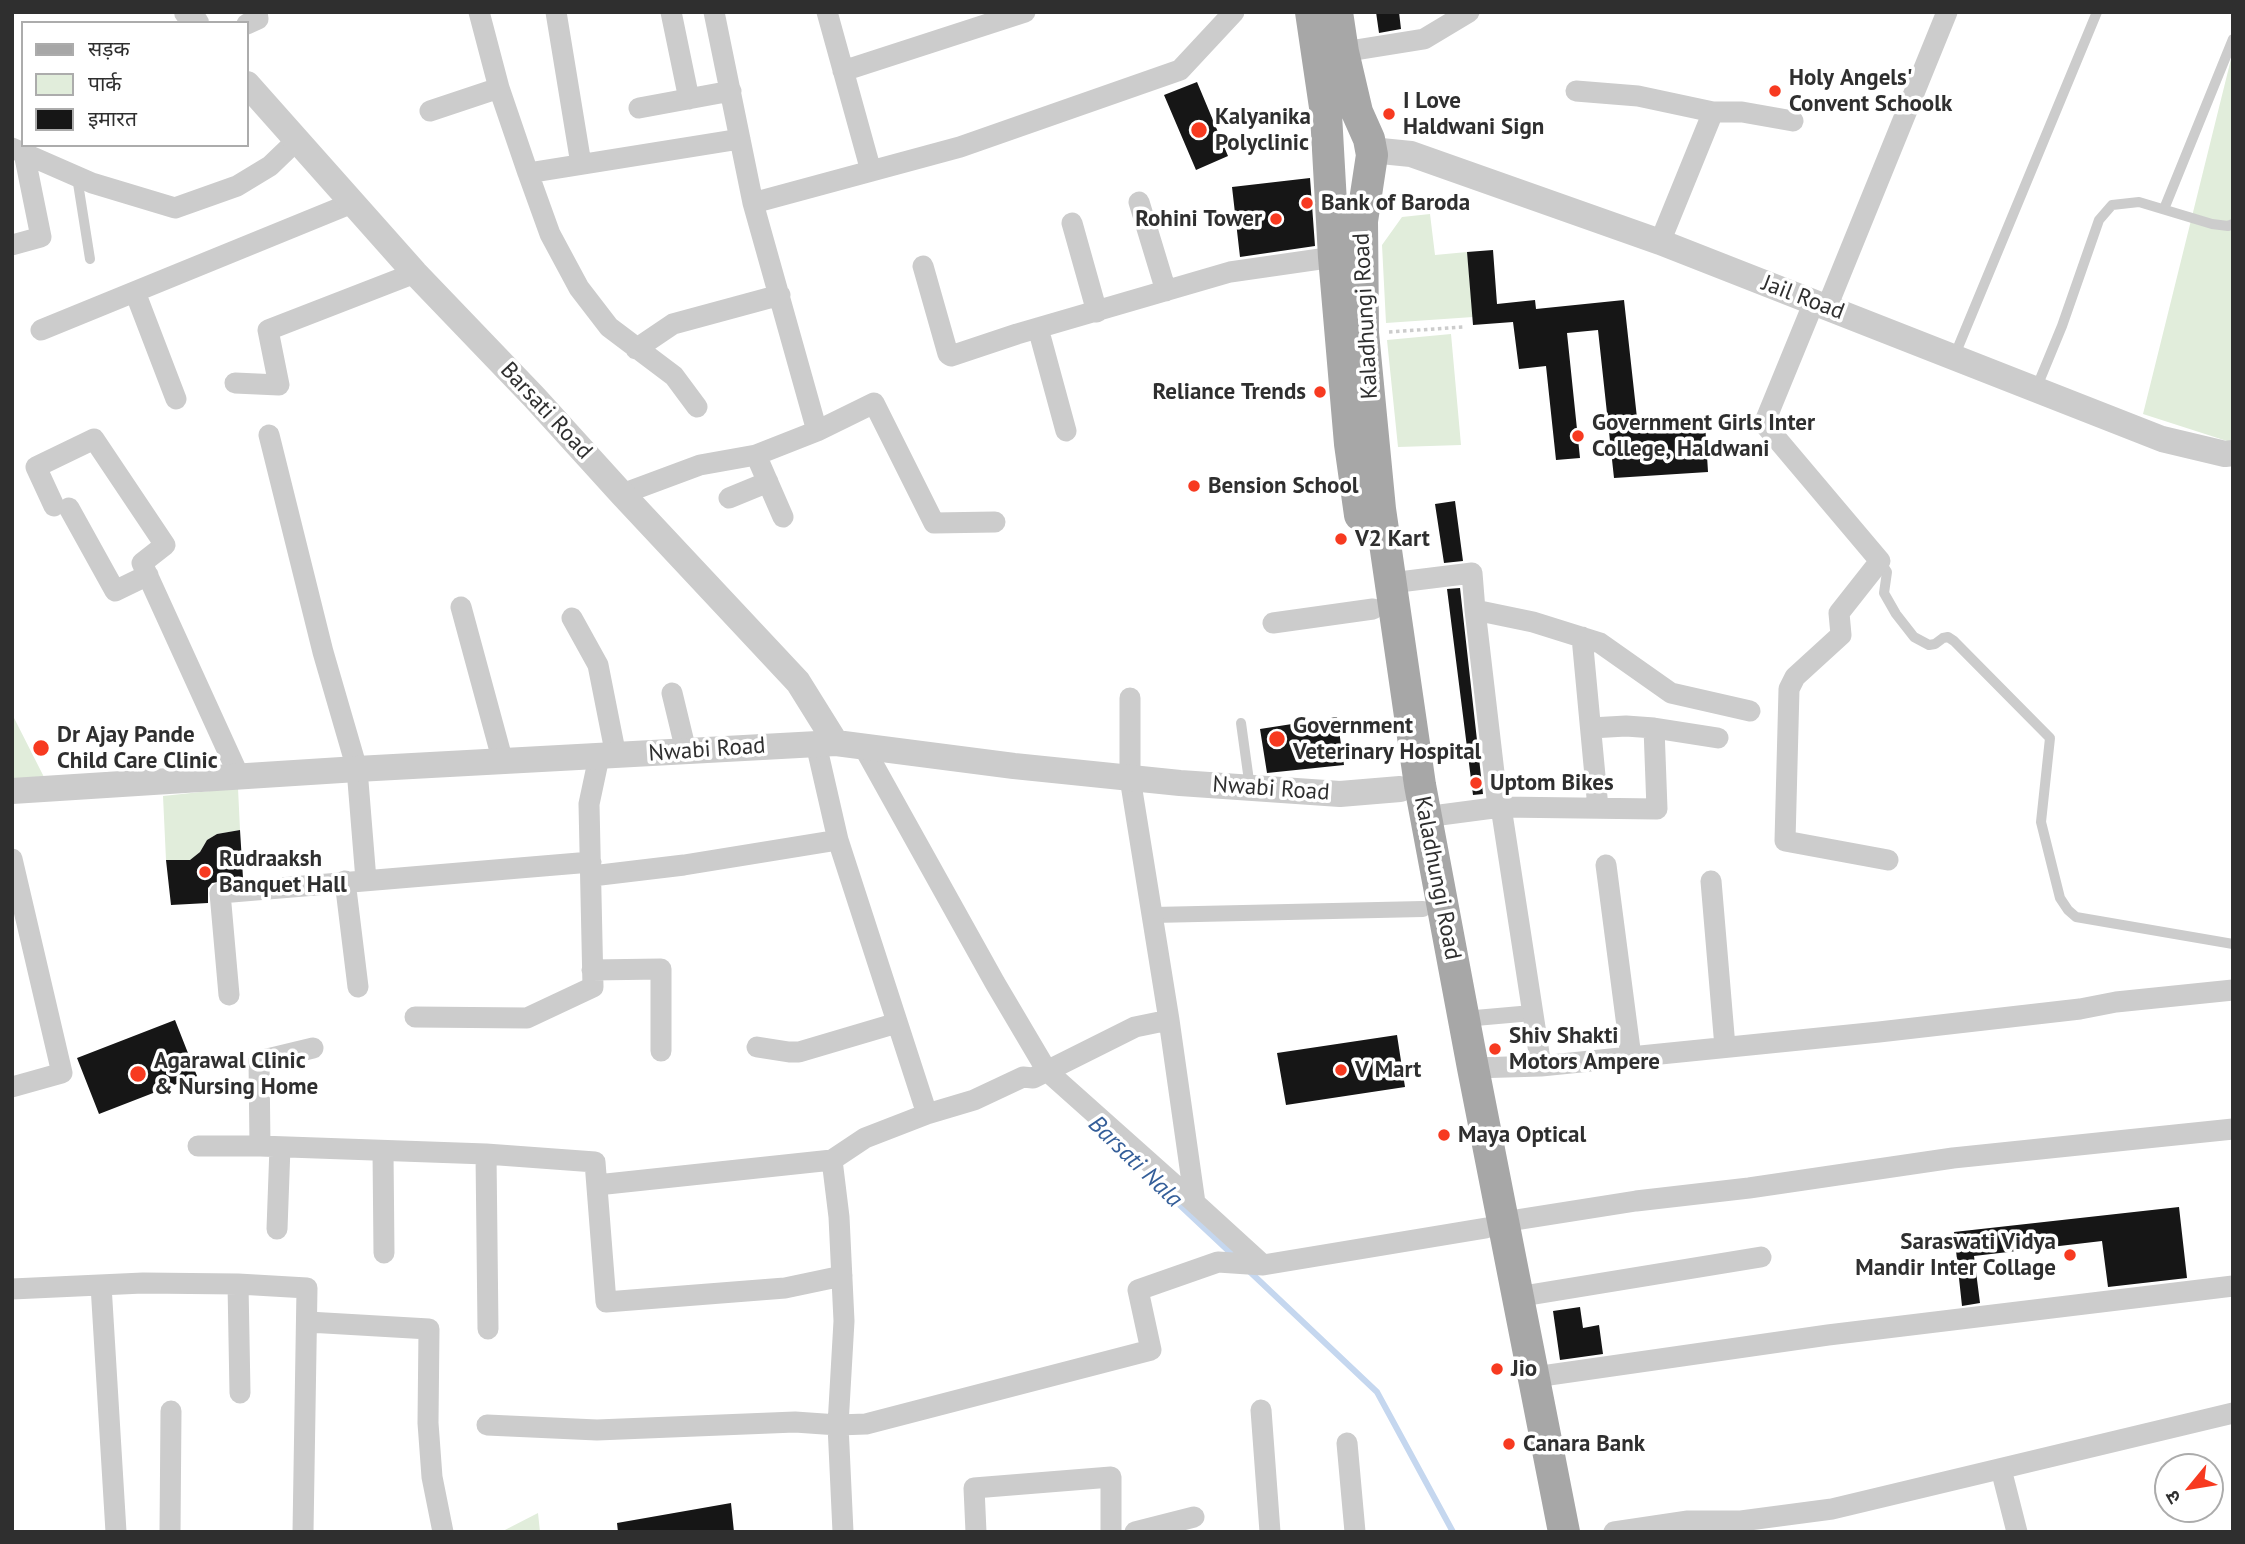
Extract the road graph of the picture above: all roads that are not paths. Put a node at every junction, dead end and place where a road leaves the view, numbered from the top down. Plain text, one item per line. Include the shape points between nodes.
1 (479, 12) edge
2 (556, 12) edge
3 (671, 12) edge
4 (714, 12) edge
5 (1025, 12) edge
6 (1234, 12) edge
7 (1311, 12) edge
8 (1337, 12) edge
9 (1469, 12) edge
10 (1947, 12) edge
11 (2097, 12) edge
12 (835, 15) edge
13 (2233, 39) edge
14 (1343, 51) junction
15 (843, 71) junction
16 (248, 85) edge
17 (499, 88) junction
18 (1576, 91) dead end
19 (731, 92) junction
20 (690, 99) junction
21 (639, 108) dead end
22 (430, 111) dead end
23 (1357, 112) junction
24 (1713, 112) junction
25 (1326, 114) junction
26 (1793, 121) dead end
27 (740, 139) junction
28 (296, 141) junction
29 (18, 151) edge
30 (581, 164) junction
31 (1370, 164) junction
32 (871, 171) junction
33 (528, 173) junction
34 (78, 177) junction
35 (1330, 180) junction
36 (1139, 202) dead end
37 (352, 203) junction
38 (753, 203) junction
39 (2164, 209) junction
40 (1072, 223) dead end
41 (2233, 224) edge
42 (1660, 242) junction
43 (12, 245) edge
44 (1334, 257) junction
45 (90, 258) dead end
46 (923, 266) dead end
47 (415, 273) junction
48 (1166, 291) junction
49 (135, 292) junction
50 (779, 295) junction
51 (1821, 305) junction
52 (1097, 312) junction
53 (1038, 328) junction
54 (41, 330) dead end
55 (636, 348) junction
56 (1954, 357) junction
57 (235, 383) dead end
58 (2036, 389) junction
59 (176, 399) dead end
60 (697, 407) dead end
61 (817, 431) junction
62 (1066, 431) dead end
63 (270, 435) dead end
64 (2233, 453) edge
65 (756, 454) junction
66 (768, 482) junction
67 (622, 495) junction
68 (729, 498) dead end
69 (783, 517) dead end
70 (995, 522) dead end
71 (1880, 561) junction
72 (148, 575) junction
73 (1391, 583) junction
74 (461, 607) dead end
75 (1373, 609) junction
76 (1475, 610) junction
77 (572, 618) dead end
78 (1273, 623) dead end
79 (1582, 637) junction
80 (672, 693) dead end
81 (1130, 698) dead end
82 (1750, 711) dead end
83 (1241, 723) dead end
84 (1591, 728) junction
85 (1654, 728) junction
86 (1718, 738) dead end
87 (826, 743) junction
88 (863, 746) junction
89 (686, 751) junction
90 (607, 756) junction
91 (503, 762) junction
92 (357, 769) junction
93 (239, 776) junction
94 (1130, 778) junction
95 (1410, 787) junction
96 (1250, 788) junction
97 (12, 791) edge
98 (1499, 807) junction
99 (1598, 807) junction
100 (1425, 817) junction
101 (838, 840) junction
102 (12, 859) edge
103 (1888, 860) dead end
104 (1606, 865) dead end
105 (591, 869) junction
106 (355, 880) junction
107 (1711, 881) dead end
108 (1423, 909) junction
109 (1153, 915) junction
110 (22, 940) edge
111 (2233, 944) edge
112 (592, 970) junction
113 (358, 987) dead end
114 (2233, 990) edge
115 (229, 995) dead end
116 (1532, 1013) junction
117 (415, 1017) dead end
118 (1464, 1019) junction
119 (1169, 1020) junction
120 (897, 1023) junction
121 (757, 1047) dead end
122 (1725, 1047) junction
123 (313, 1048) dead end
124 (661, 1051) dead end
125 (1630, 1057) junction
126 (1541, 1066) junction
127 (1473, 1068) junction
128 (1040, 1074) junction
129 (12, 1087) edge
130 (927, 1114) junction
131 (2233, 1129) edge
132 (198, 1146) dead end
133 (270, 1146) junction
134 (383, 1150) junction
135 (486, 1154) junction
136 (832, 1160) junction
137 (597, 1185) junction
138 (1195, 1203) junction
139 (1494, 1225) junction
140 (276, 1229) dead end
141 (384, 1253) dead end
142 (1761, 1257) dead end
143 (1249, 1264) junction
144 (842, 1276) junction
145 (238, 1283) junction
146 (101, 1285) junction
147 (2233, 1286) edge
148 (12, 1289) edge
149 (1517, 1297) junction
150 (308, 1322) junction
151 (488, 1329) dead end
152 (1526, 1379) junction
153 (240, 1393) dead end
154 (1261, 1410) dead end
155 (170, 1411) dead end
156 (2233, 1413) edge
157 (487, 1425) dead end
158 (838, 1425) junction
159 (1347, 1443) dead end
160 (2001, 1469) junction
161 (1194, 1517) dead end
162 (116, 1532) edge
163 (170, 1532) edge
164 (303, 1532) edge
165 (443, 1532) edge
166 (843, 1532) edge
167 (976, 1532) edge
168 (1111, 1532) edge
169 (1135, 1532) edge
170 (1270, 1532) edge
171 (1355, 1532) edge
172 (1546, 1532) edge
173 (1564, 1532) edge
174 (1614, 1532) edge
175 (2017, 1532) edge

1 - 17 street
2 - 30 street
3 - 20 street
4 - 19 street
5 - 15 street
6 - 32 street via 1181,70 960,147
7 - 25 main road, Kaladhungi Road
8 - 14 main road, Kaladhungi Road
9 - 14 street via 1424,39
10 - 51 street
11 - 56 lane
12 - 15 street
13 - 39 lane
14 - 23 main road, Kaladhungi Road
15 - 32 street
16 - 28 street, Barsati Road
17 - 22 street
17 - 33 street
18 - 24 street via 1639,96
19 - 20 street
19 - 27 street
20 - 21 street
23 - 25 main road
23 - 31 main road, Kaladhungi Road
24 - 26 street
24 - 42 street
25 - 35 main road, Kaladhungi Road
27 - 30 street
27 - 38 street
28 - 34 street via 270,166 237,186 175,208
28 - 37 street, Barsati Road
29 - 34 street
29 - 43 street via 41,237
30 - 33 street
31 - 35 main road via 1349,184
31 - 42 street, Jail Road via 1410,154
31 - 73 main road, Kaladhungi Road via 1362,221 1363,333
32 - 38 street
33 - 55 street via 579,288 609,327
34 - 45 lane
35 - 44 main road, Kaladhungi Road
36 - 48 street
37 - 47 street, Barsati Road
37 - 49 street
38 - 50 street
39 - 41 lane via 2212,224
39 - 58 lane via 2139,202 2112,205 2099,220
40 - 52 street
42 - 51 street, Jail Road
44 - 48 street via 1230,272
44 - 75 main road, Kaladhungi Road via 1350,444
46 - 53 street via 951,356
47 - 57 street via 268,330 279,385
47 - 67 street, Barsati Road
48 - 52 street
49 - 54 street
49 - 59 street
50 - 55 street via 673,324
50 - 61 street
51 - 56 street, Jail Road
51 - 71 street via 1766,426
52 - 53 street
53 - 62 street
55 - 60 street via 674,376
56 - 58 street, Jail Road
58 - 64 street, Jail Road via 2162,439
61 - 65 street
61 - 70 street via 874,402 934,523
63 - 92 street
65 - 66 street
65 - 67 street via 701,465
66 - 68 street
66 - 69 street
67 - 87 street, Barsati Road via 798,682
71 - 103 street via 1839,613 1841,635 1795,677 1789,689 1784,841
71 - 111 lane via 1887,572 1884,593 1914,637 1929,645 1948,637 1954,641 2050,738 2041,822 2060,898 2068,910 2076,917
72 - 72 street via 142,563 165,545 94,439 36,467 115,591
72 - 93 street
73 - 76 street via 1472,573
73 - 95 main road, Kaladhungi Road
74 - 91 street
75 - 78 street
75 - 95 main road, Kaladhungi Road
76 - 79 street
76 - 98 street
77 - 90 street via 598,665
79 - 82 street via 1600,643 1671,693
79 - 84 street
80 - 89 street
81 - 94 street
83 - 96 lane
84 - 85 street
84 - 99 street
85 - 86 street
85 - 99 street via 1657,809
87 - 88 street, Nwabi Road
87 - 89 street, Nwabi Road
87 - 101 street
88 - 94 street, Nwabi Road
88 - 128 street via 995,983
89 - 90 street, Nwabi Road
90 - 91 street, Nwabi Road
90 - 105 street via 589,804
91 - 92 street, Nwabi Road
92 - 93 street, Nwabi Road
92 - 106 street
93 - 97 street, Nwabi Road
94 - 96 street, Nwabi Road
94 - 109 street
95 - 96 street, Nwabi Road via 1340,794
95 - 100 main road, Kaladhungi Road
95 - 108 main road, Kaladhungi Road
98 - 99 street
98 - 100 street
98 - 116 street
100 - 118 main road, Kaladhungi Road
101 - 105 street via 684,865
101 - 120 street
102 - 110 street
104 - 125 street
105 - 106 street
105 - 112 street
106 - 113 street
106 - 115 street via 220,893
107 - 122 street
108 - 109 street
108 - 139 main road, Kaladhungi Road via 1455,1088
109 - 119 street
110 - 129 street via 62,1073
112 - 117 street via 593,986 527,1017
112 - 124 street via 661,969
114 - 122 street
116 - 118 street
116 - 126 street
118 - 127 main road, Kaladhungi Road
119 - 128 street via 1135,1027
119 - 138 street
120 - 121 street via 799,1052
120 - 130 street
122 - 125 street
123 - 133 street via 259,1061
125 - 126 street
126 - 127 street
127 - 139 main road, Kaladhungi Road
128 - 130 street
128 - 138 street
130 - 136 street via 865,1139
131 - 139 street via 1953,1158
132 - 133 street
133 - 134 street
133 - 140 street
134 - 135 street
134 - 141 street
135 - 137 street via 595,1161
135 - 151 street
136 - 137 street
136 - 144 street
137 - 144 street via 606,1302 785,1288
138 - 143 street
139 - 143 street
139 - 149 main road, Kaladhungi Road
139 - 152 main road, Kaladhungi Road
142 - 149 street
143 - 158 street via 1218,1262 1138,1290 1151,1350 866,1424
144 - 158 street via 844,1354
145 - 146 street
145 - 150 street via 307,1288
145 - 153 street
146 - 148 street
146 - 162 street
147 - 152 street via 1828,1335
149 - 152 main road, Kaladhungi Road
150 - 164 street
150 - 165 street via 429,1329 429,1436
152 - 172 main road, Kaladhungi Road
152 - 173 main road, Kaladhungi Road
154 - 170 street
155 - 163 street
156 - 160 street
157 - 158 street via 597,1430 795,1422
158 - 166 street
159 - 171 street
160 - 174 street via 1832,1509
160 - 175 street
161 - 169 street
167 - 168 street via 974,1488 1111,1477

